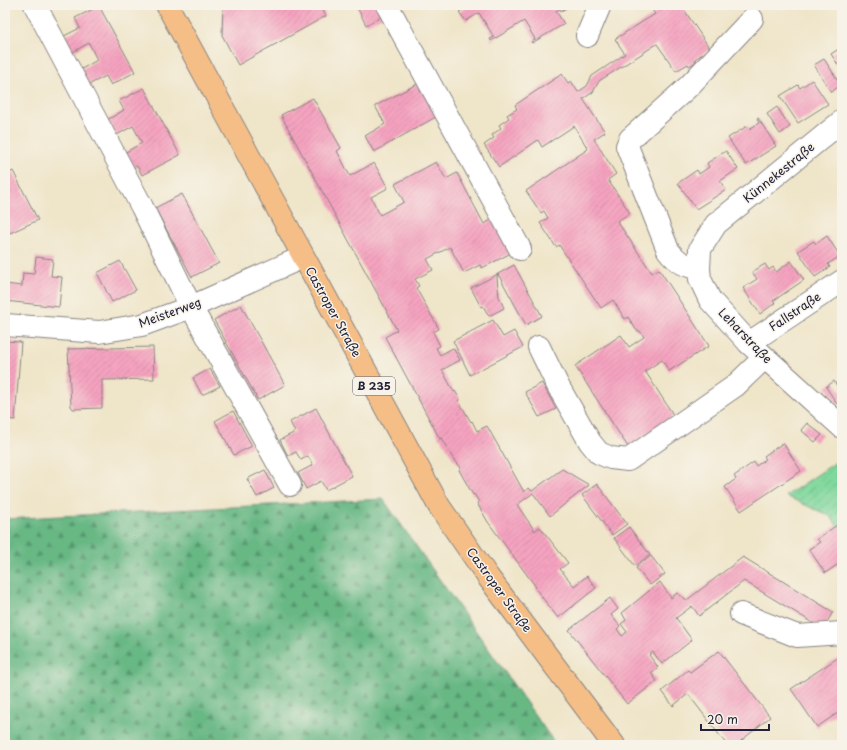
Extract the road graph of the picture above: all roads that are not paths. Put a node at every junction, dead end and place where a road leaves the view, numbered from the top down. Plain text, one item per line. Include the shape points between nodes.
1 (35, 5) edge
2 (167, 5) edge
3 (387, 5) edge
4 (600, 5) edge
5 (752, 19) dead end
6 (587, 36) dead end
7 (842, 122) edge
8 (716, 224) joint
9 (520, 249) dead end
10 (303, 257) junction
11 (700, 269) junction
12 (842, 281) edge
13 (191, 307) junction
14 (5, 325) edge
15 (749, 343) junction
16 (539, 347) dead end
17 (764, 358) junction
18 (842, 427) edge
19 (290, 485) dead end
20 (741, 614) dead end
21 (842, 633) edge
22 (614, 745) edge

1 - 13 street via 142,207
2 - 10 main road, Castroper Straße / B 235
3 - 9 street
4 - 6 street
5 - 11 street via 689,86 630,139 627,146 668,250 681,264
7 - 8 street, Künnekestraße
8 - 11 street, Leharstraße via 700,249
10 - 13 street, Meisterweg
10 - 22 main road, Castroper Straße / B 235 via 439,506 488,577
11 - 15 street, Leharstraße via 700,279 710,300
12 - 15 street, Fallstraße
13 - 14 street, Meisterweg via 142,325 99,332
13 - 19 street
15 - 17 street, Leharstraße
16 - 17 street via 590,442 599,453 611,458 628,460 735,386
17 - 18 street, Leharstraße
20 - 21 street via 797,636

